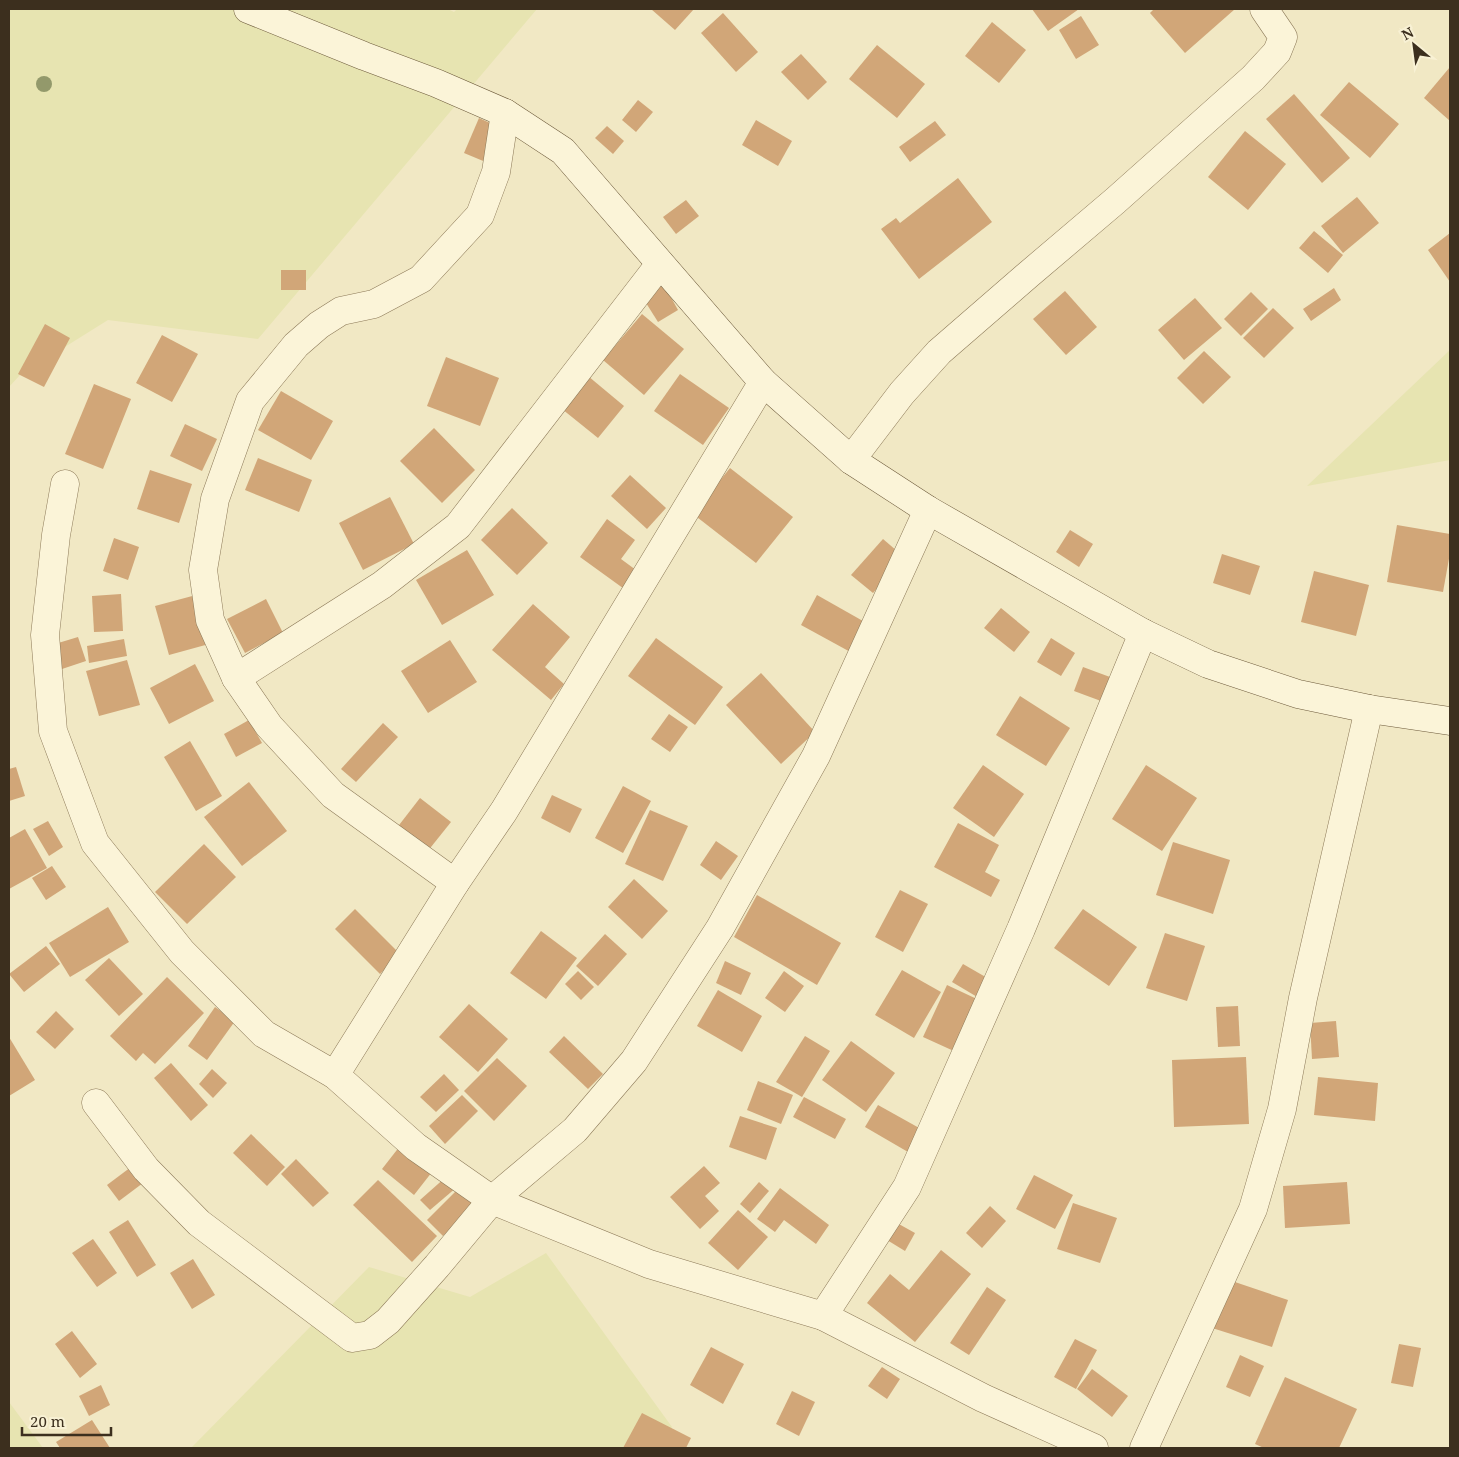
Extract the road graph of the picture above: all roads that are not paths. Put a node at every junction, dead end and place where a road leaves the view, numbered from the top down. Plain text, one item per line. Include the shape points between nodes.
1 (248, 9) edge
2 (1264, 9) edge
3 (505, 114) junction
4 (660, 264) junction
5 (763, 382) junction
6 (851, 460) junction
7 (65, 484) dead end
8 (928, 510) junction
9 (1143, 634) junction
10 (236, 678) junction
11 (1368, 709) junction
12 (1450, 721) edge
13 (455, 883) junction
14 (334, 1075) junction
15 (96, 1103) dead end
16 (492, 1200) junction
17 (823, 1316) junction
18 (1094, 1448) edge
19 (1144, 1448) edge

1 - 3 street via 436,83
2 - 6 street via 1283,36 1277,52 1253,78 1115,201 940,352 902,394
3 - 4 street via 563,151
3 - 10 street via 496,172 480,215 421,280 374,304 341,311 319,325 296,345 250,401 215,498 203,570 210,620
4 - 5 street
4 - 10 street via 458,526 382,585
5 - 6 street
5 - 13 street via 504,810
6 - 8 street
7 - 14 street via 45,635 53,731 95,843 182,952 264,1034
8 - 9 street
8 - 16 street via 816,756 720,928 634,1061 575,1130
9 - 11 street via 1208,664 1298,694
9 - 17 street via 1021,929 907,1187
10 - 13 street via 269,726 333,796
11 - 12 street
11 - 19 street via 1303,998 1282,1110 1253,1209
13 - 14 street
14 - 16 street via 416,1147
15 - 16 street via 146,1169 199,1224 352,1338 370,1335 388,1321
16 - 17 street via 649,1264
17 - 18 street via 983,1398

